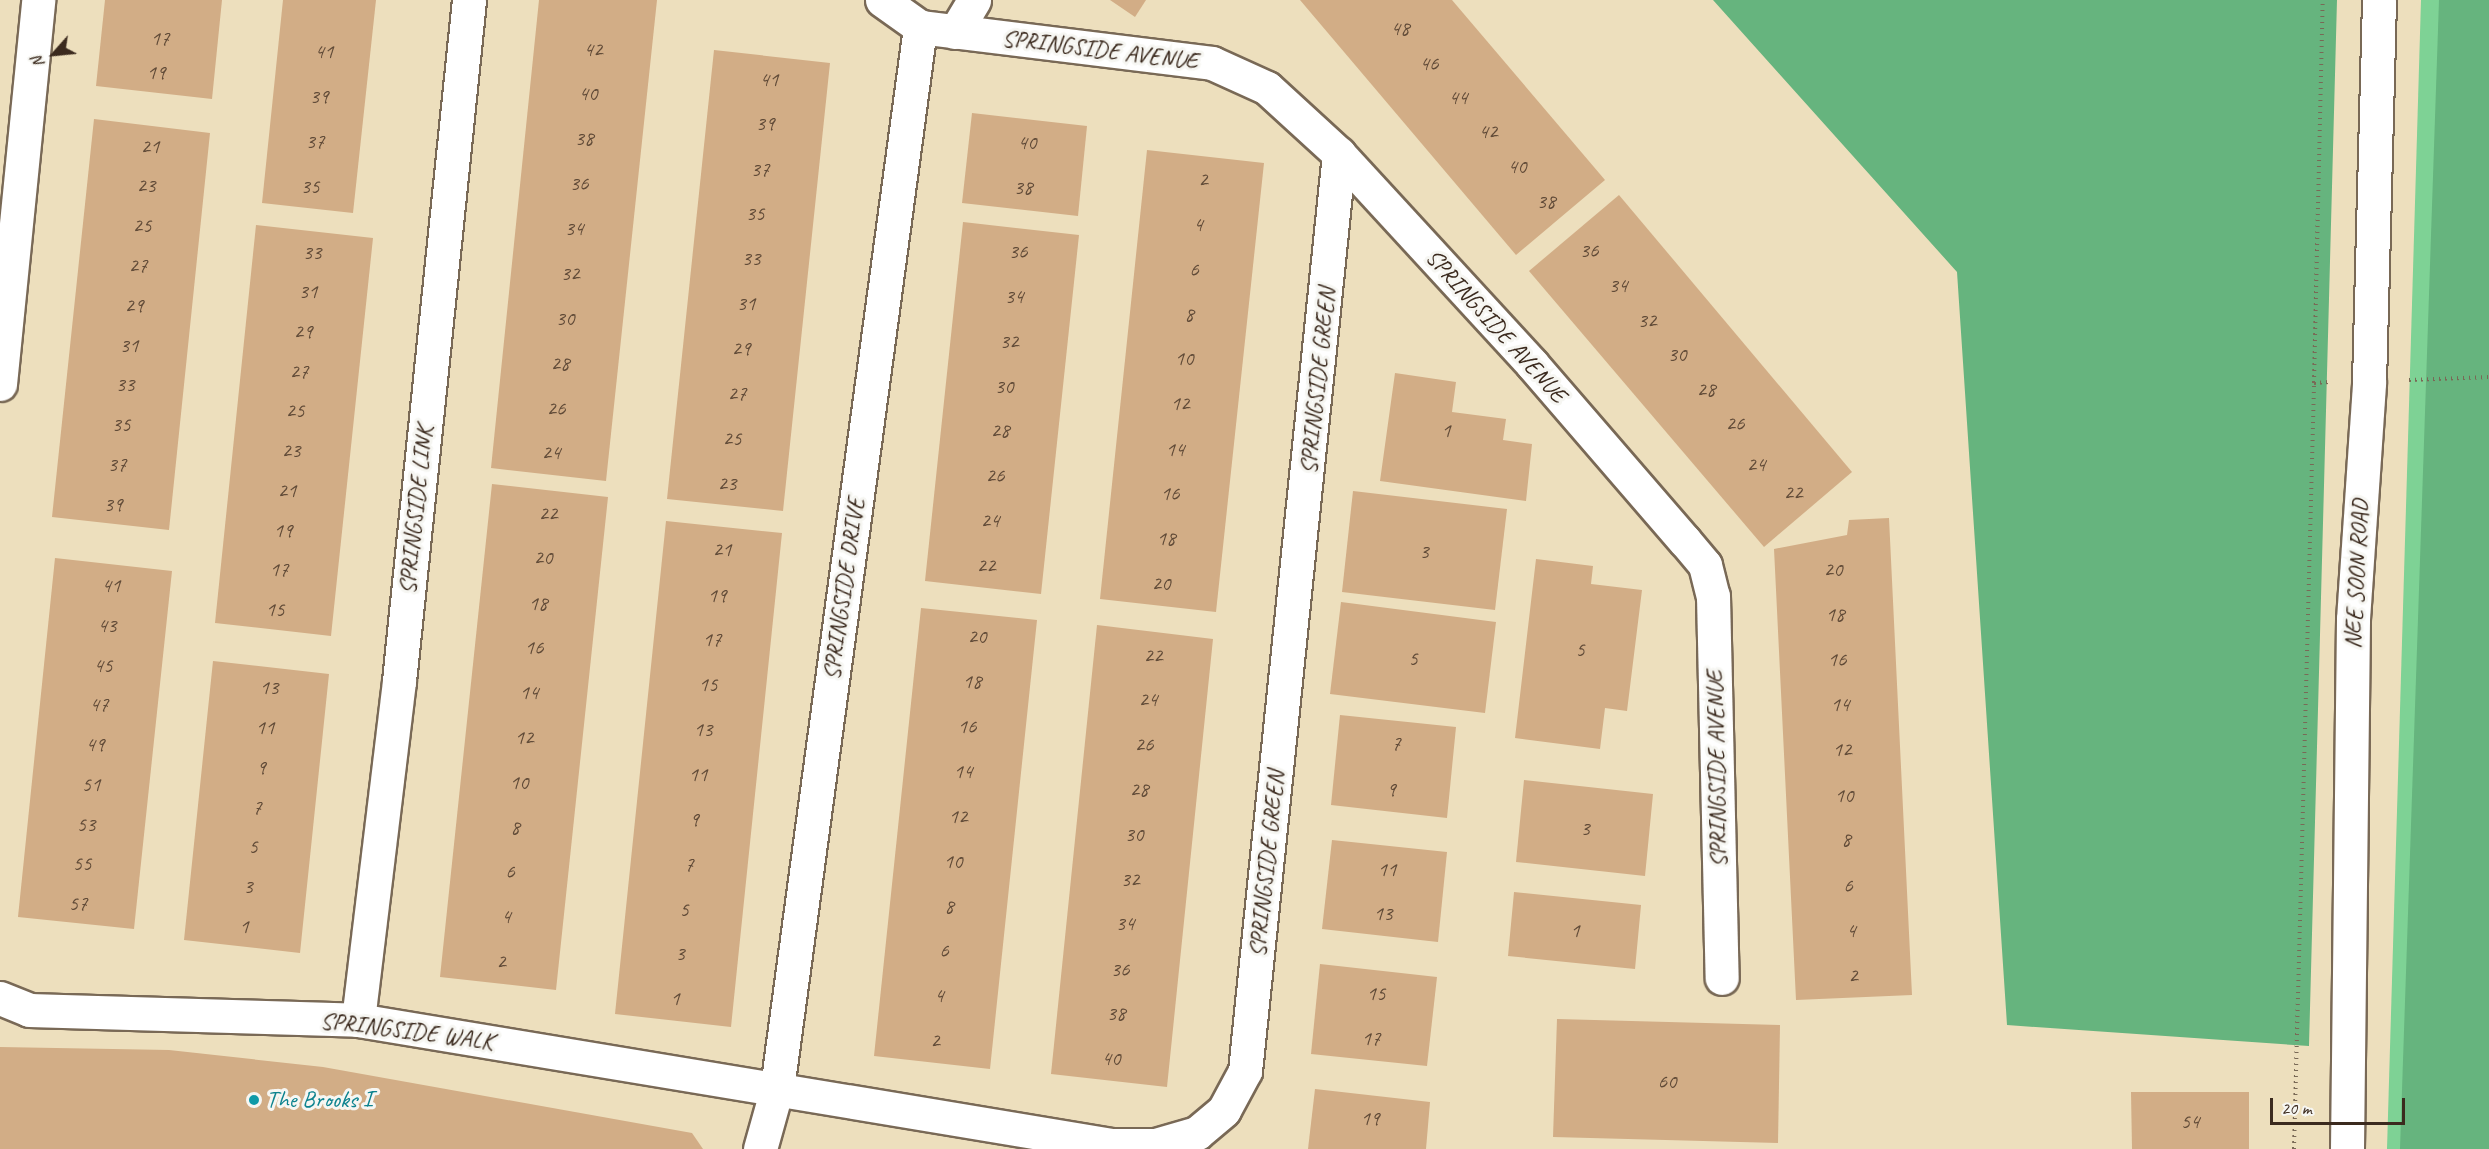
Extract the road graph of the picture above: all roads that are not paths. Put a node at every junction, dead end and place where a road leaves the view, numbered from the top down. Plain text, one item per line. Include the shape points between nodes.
1 (38, 0) edge
2 (469, 0) edge
3 (882, 0) edge
4 (974, 0) edge
5 (2379, 0) edge
6 (920, 27) junction
7 (955, 32) junction
8 (1339, 154) junction
9 (0, 384) edge
10 (1722, 978) dead end
11 (0, 998) edge
12 (358, 1020) junction
13 (777, 1088) junction
14 (760, 1149) edge
15 (2347, 1149) edge

1 - 9 street
2 - 12 street, SPRINGSIDE LINK via 399,681
3 - 6 street, SPRINGSIDE AVENUE
4 - 7 street
5 - 15 street, NEE SOON ROAD via 2369,382 2353,619
6 - 7 street, SPRINGSIDE AVENUE
6 - 13 street, SPRINGSIDE DRIVE
7 - 8 street, SPRINGSIDE AVENUE via 1212,63 1267,88
8 - 10 street, SPRINGSIDE AVENUE via 1532,364 1705,565 1713,596
8 - 13 street, SPRINGSIDE GREEN via 1245,1071 1224,1110 1197,1133 1155,1145 1112,1145
11 - 12 street, SPRINGSIDE WALK via 29,1010
12 - 13 street, SPRINGSIDE WALK
13 - 14 street, SPRINGSIDE DRIVE

